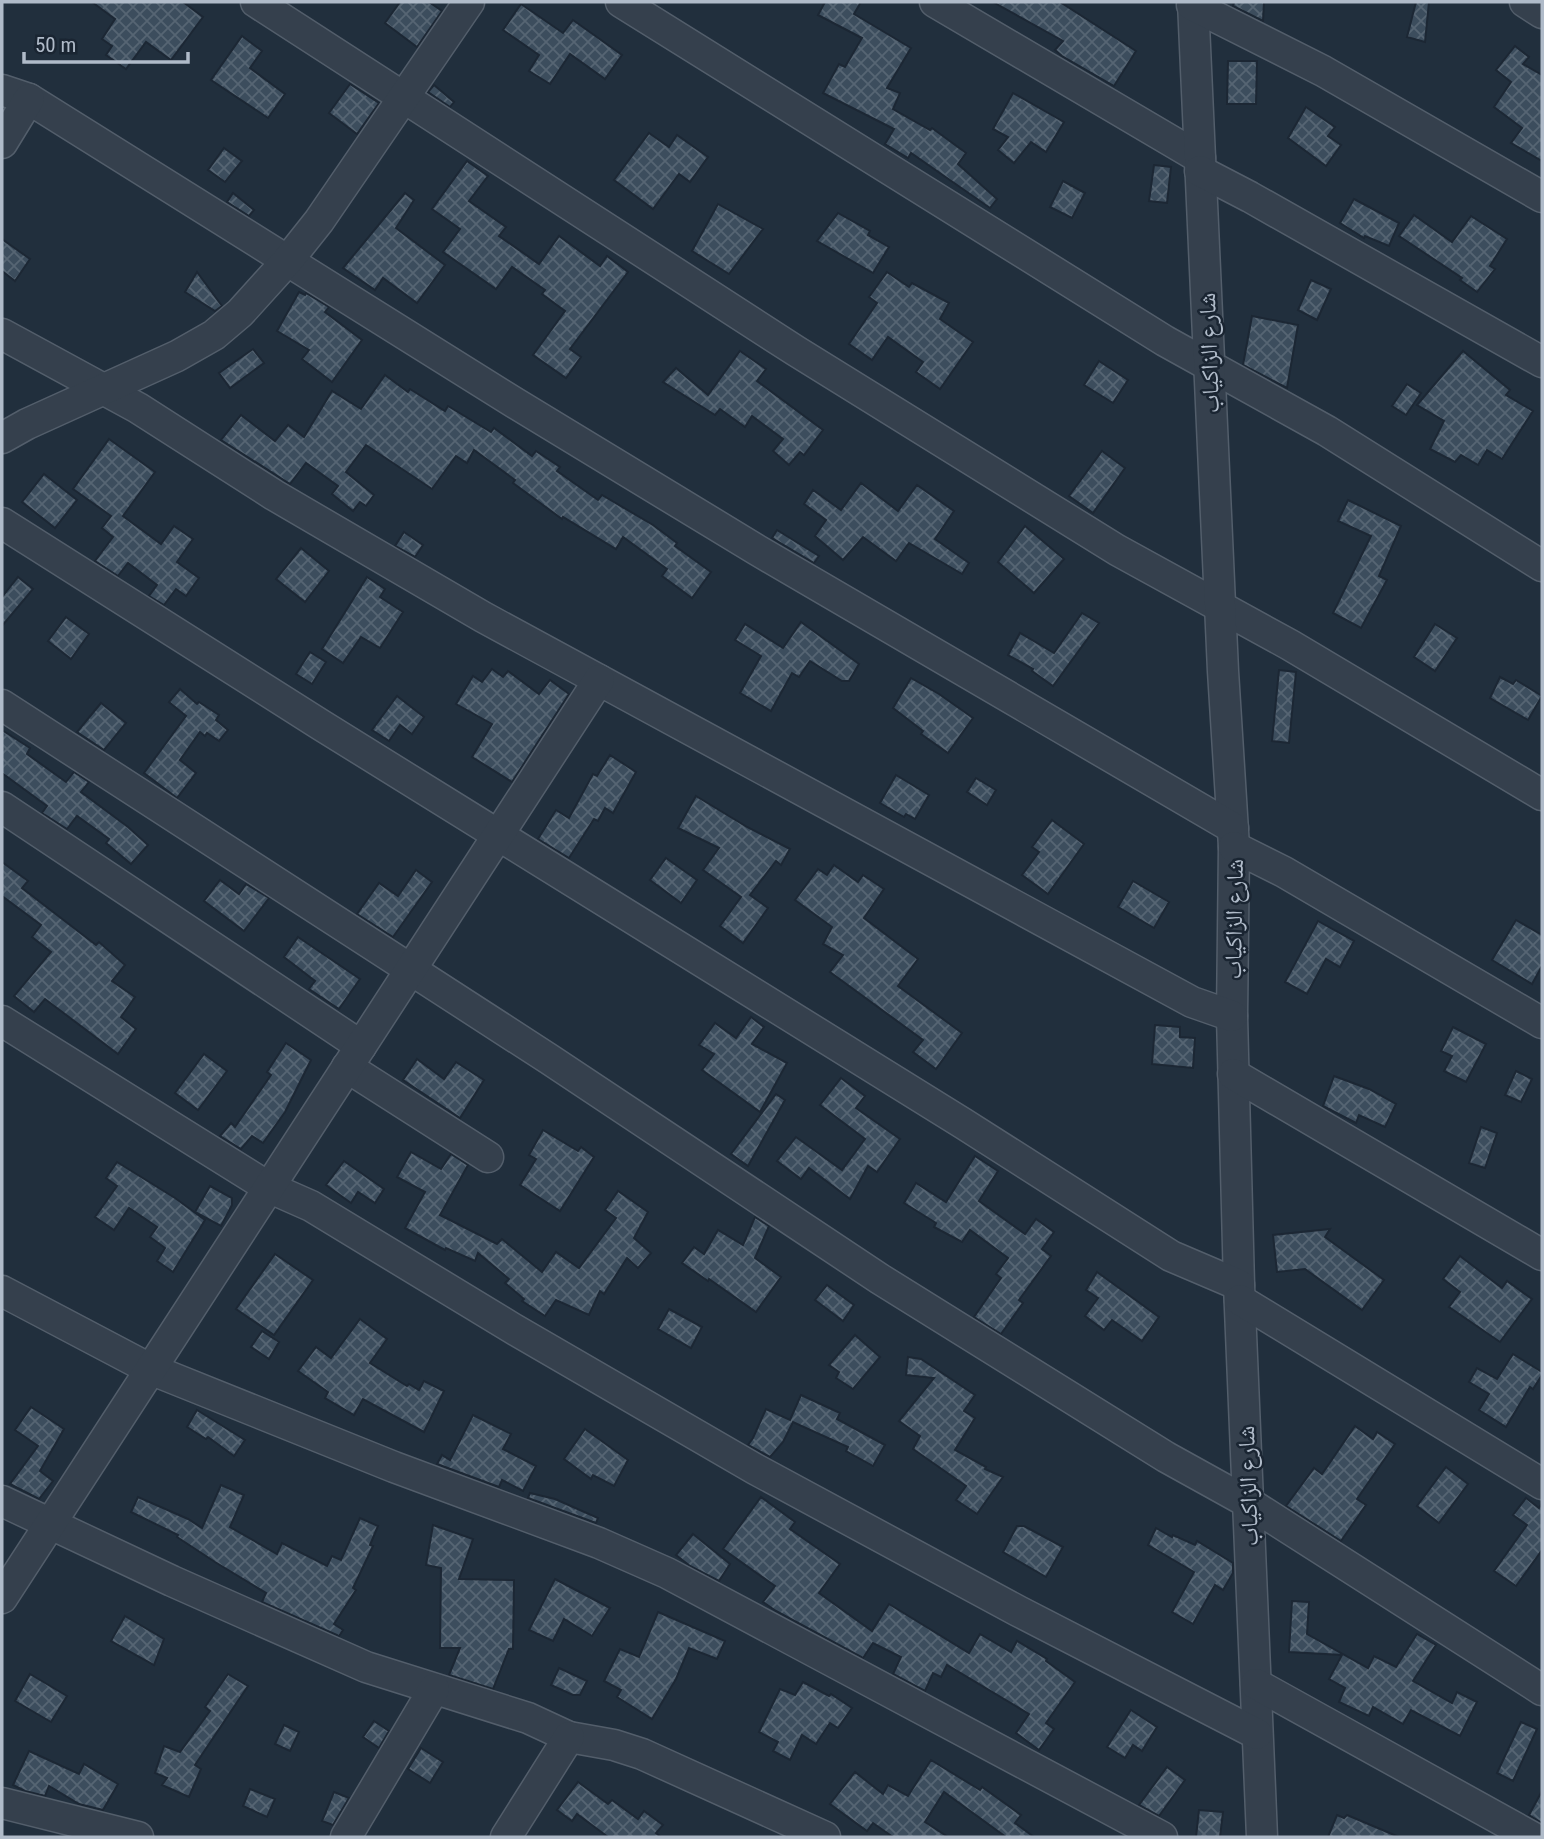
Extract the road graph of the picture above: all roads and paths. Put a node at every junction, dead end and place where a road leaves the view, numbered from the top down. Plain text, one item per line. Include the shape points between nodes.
1 (257, 2) edge
2 (469, 2) edge
3 (621, 2) edge
4 (935, 2) edge
5 (1525, 2) edge
6 (1193, 3) edge
7 (1542, 13) edge
8 (16, 94) edge
9 (404, 98) junction
10 (2, 143) edge
11 (1200, 165) junction
12 (1542, 197) edge
13 (288, 260) junction
14 (2, 334) edge
15 (1542, 362) edge
16 (1208, 363) junction
17 (105, 389) junction
18 (2, 438) edge
19 (2, 523) edge
20 (1542, 566) edge
21 (1222, 607) junction
22 (600, 680) junction
23 (2, 705) edge
24 (1542, 795) edge
25 (2, 807) edge
26 (499, 834) junction
27 (1234, 838) junction
28 (410, 969) junction
29 (1233, 1016) junction
30 (2, 1021) edge
31 (1542, 1023) edge
32 (354, 1056) junction
33 (1233, 1074) junction
34 (488, 1157) dead end
35 (268, 1187) junction
36 (1542, 1255) edge
37 (2, 1291) edge
38 (1239, 1293) junction
39 (150, 1369) junction
40 (1542, 1484) edge
41 (2, 1501) edge
42 (1249, 1503) junction
43 (49, 1523) junction
44 (2, 1598) edge
45 (1256, 1684) junction
46 (434, 1689) junction
47 (1542, 1690) edge
48 (1257, 1734) junction
49 (569, 1737) junction
50 (2, 1803) edge
51 (768, 1826) edge
52 (127, 1836) edge
53 (346, 1837) edge
54 (506, 1837) edge
55 (825, 1837) edge
56 (1162, 1837) edge
57 (1262, 1837) edge
58 (1532, 1837) edge

1 - 9 street
2 - 9 street
3 - 16 street
4 - 11 street
5 - 7 street
6 - 11 street, شارع الزاكياب
6 - 12 street via 1323,71
8 - 10 street
8 - 13 street
9 - 13 street
9 - 21 street via 796,351 1117,550
11 - 15 street
11 - 16 street, شارع الزاكياب
13 - 17 street via 214,335
13 - 27 street
14 - 17 street
16 - 20 street via 1327,431
16 - 21 street, شارع الزاكياب
17 - 18 street
17 - 22 street via 482,617
19 - 26 street
21 - 24 street
21 - 27 street, شارع الزاكياب
22 - 26 street
22 - 29 street via 1192,1002
23 - 28 street
25 - 32 street
26 - 28 street
26 - 38 street via 1171,1256
27 - 29 street, شارع الزاكياب
27 - 31 street
28 - 32 street
28 - 42 street via 880,1279 1166,1457
29 - 33 street, شارع الزاكياب
30 - 35 street
32 - 34 street
32 - 35 street
33 - 36 street
33 - 38 street, شارع الزاكياب
35 - 39 street
35 - 48 street via 311,1206 755,1469
37 - 39 street
38 - 40 street
38 - 42 street, شارع الزاكياب
39 - 43 street
39 - 56 street via 667,1573
41 - 43 street
42 - 45 street, شارع الزاكياب
42 - 47 street
43 - 44 street
43 - 46 street via 366,1668
45 - 48 street, شارع الزاكياب
45 - 58 street
46 - 49 street via 528,1718
46 - 53 street
48 - 57 street, شارع الزاكياب
49 - 51 street via 642,1754
49 - 54 street
50 - 52 street
51 - 55 street

